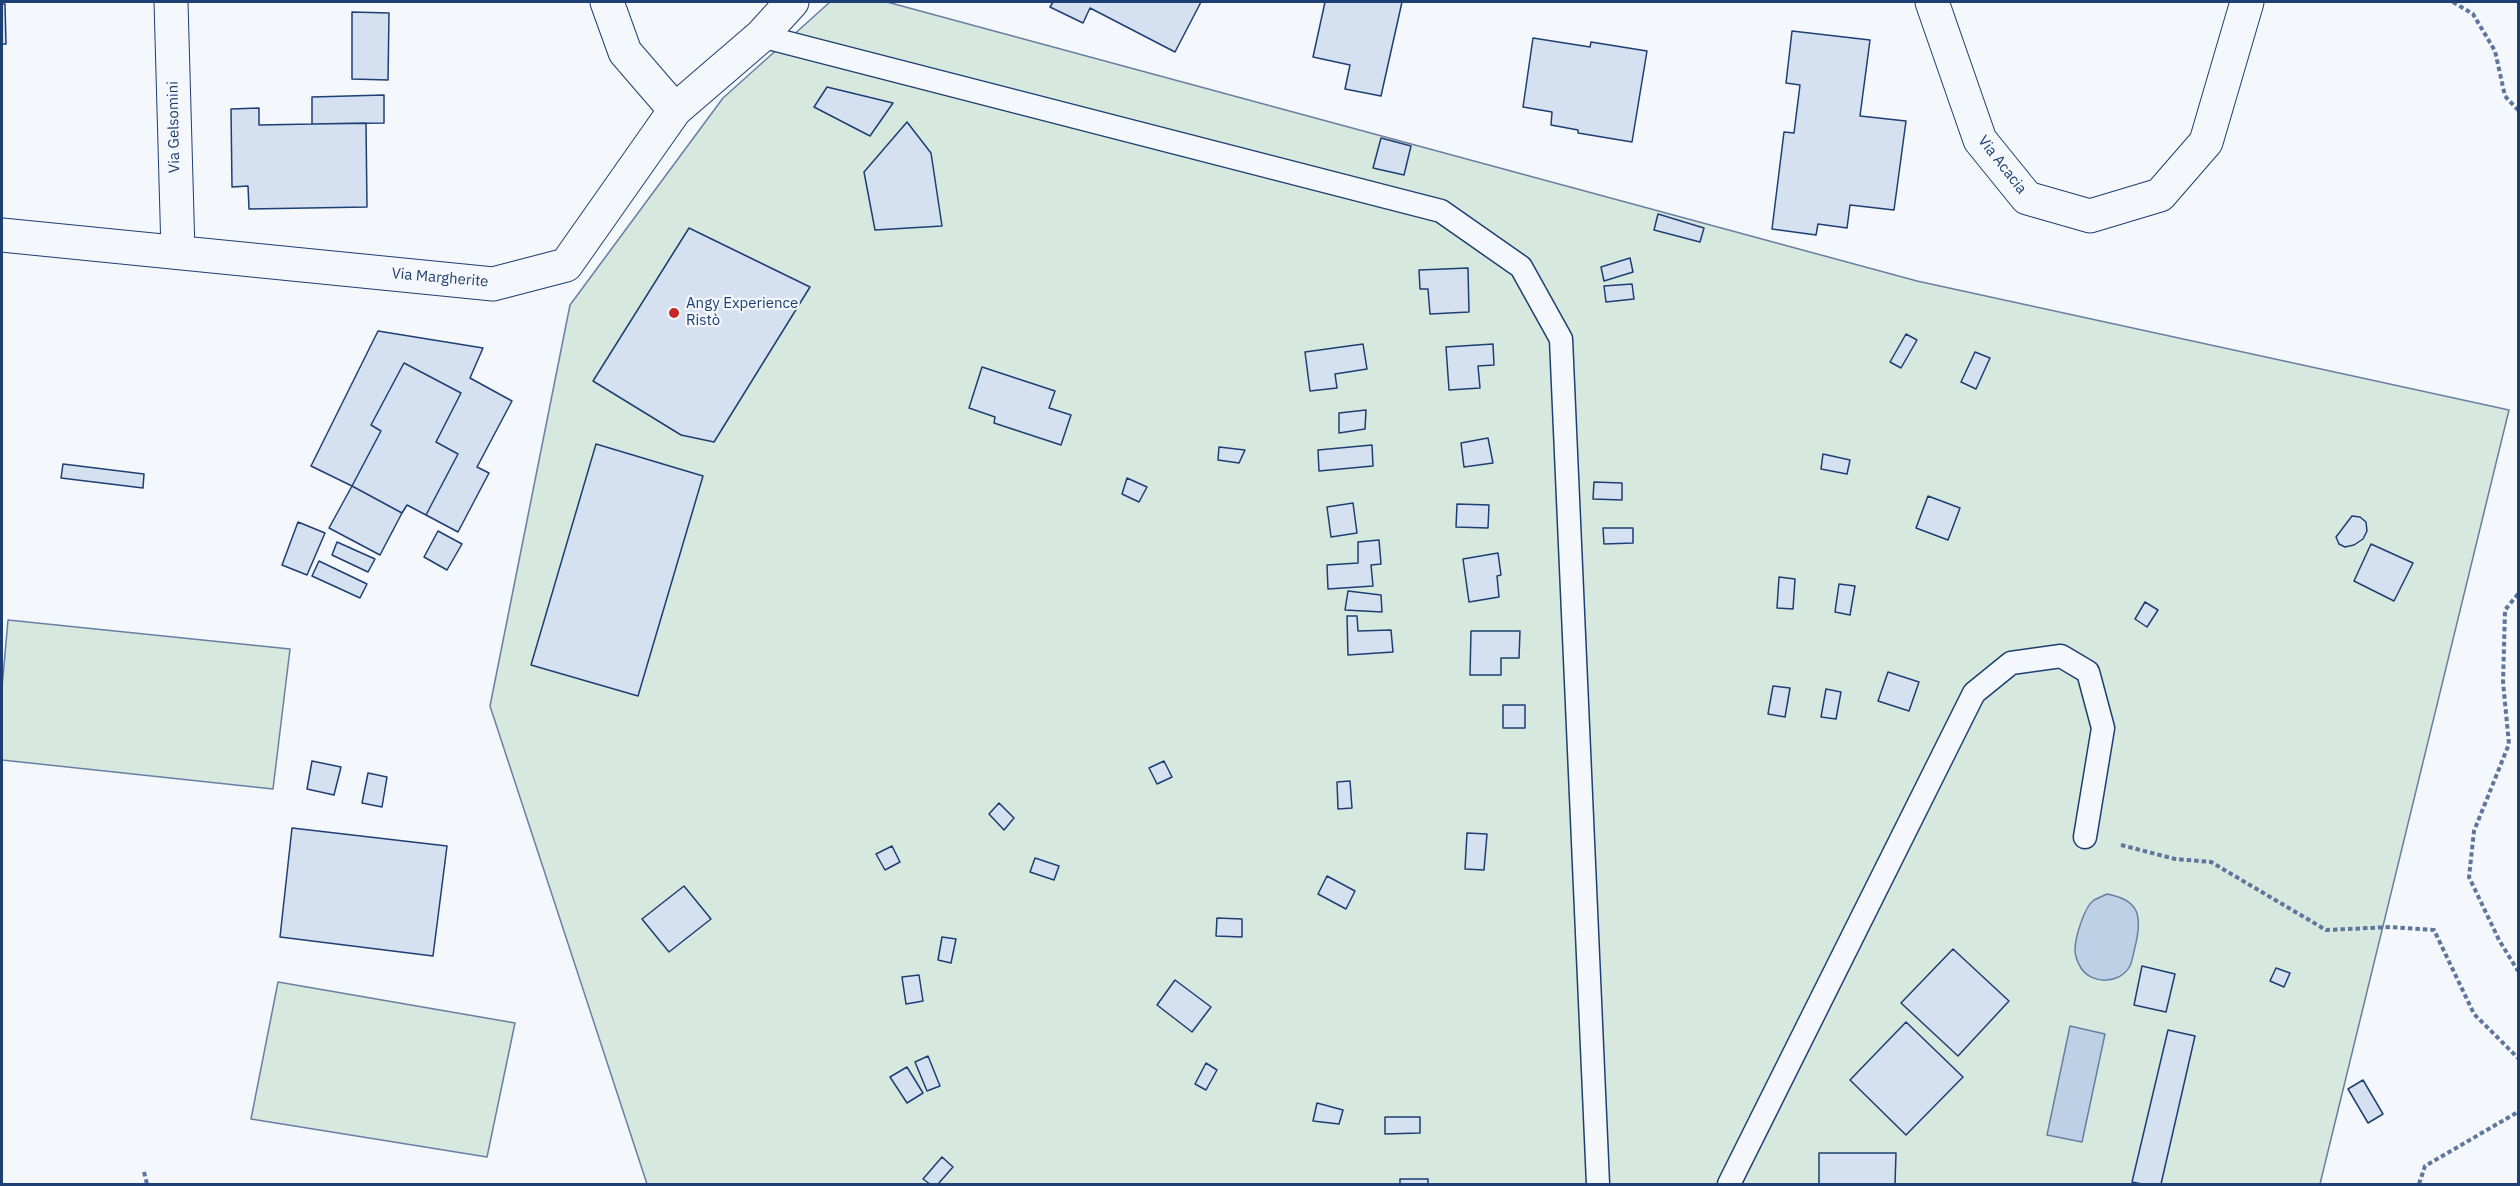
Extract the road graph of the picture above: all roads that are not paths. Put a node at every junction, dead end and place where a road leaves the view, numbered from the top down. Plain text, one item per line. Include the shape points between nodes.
1 (171, 2) edge
2 (607, 2) edge
3 (792, 2) edge
4 (1932, 2) edge
5 (2247, 2) edge
6 (761, 36) junction
7 (675, 110) junction
8 (2, 235) edge
9 (177, 252) junction
10 (2085, 837) road end
11 (1598, 1185) edge
12 (1729, 1185) edge

1 - 9 street, Via Gelsomini
2 - 7 street via 625,52
3 - 6 street, Via Margherite
4 - 5 street, Via Acacia via 1980,140 2027,198 2090,216 2160,195 2206,142
6 - 7 street, Via Margherite
6 - 11 lane via 1441,211 1521,267 1561,339
7 - 9 street, Via Margherite via 566,265 493,284
8 - 9 street, Via Margherite
10 - 12 lane via 2103,728 2088,672 2061,656 2011,663 1974,693

